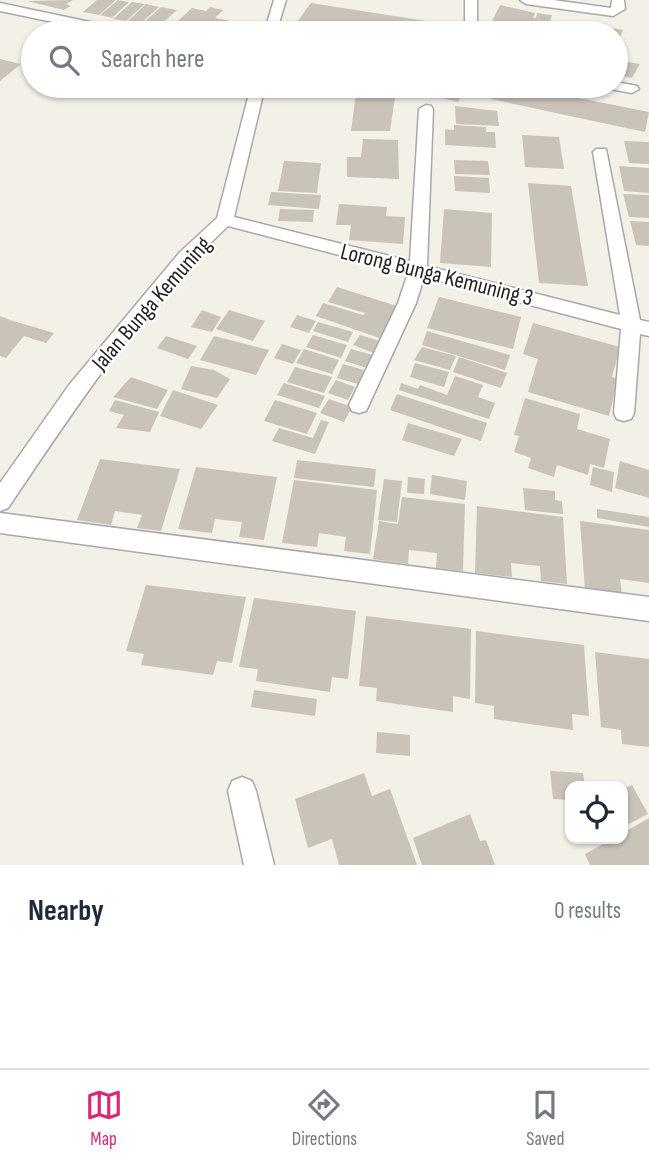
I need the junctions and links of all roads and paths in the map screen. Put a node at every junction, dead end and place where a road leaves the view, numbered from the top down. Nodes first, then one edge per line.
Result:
1 (280, 0) edge
2 (471, 0) edge
3 (526, 0) edge
4 (618, 0) edge
5 (0, 7) edge
6 (66, 21) edge
7 (273, 21) edge
8 (471, 21) edge
9 (628, 88) edge
10 (632, 89) dead end
11 (255, 98) edge
12 (426, 109) dead end
13 (601, 152) dead end
14 (225, 219) junction
15 (418, 270) junction
16 (640, 327) edge
17 (359, 405) dead end
18 (624, 413) dead end
19 (0, 501) edge
20 (0, 523) edge
21 (649, 609) edge
22 (242, 791) dead end
23 (260, 865) edge

1 - 7 street
2 - 8 street
3 - 4 street
5 - 6 street
9 - 10 street
11 - 14 street, Jalan Bunga Kemuning
12 - 15 street
13 - 16 street
14 - 15 street, Lorong Bunga Kemuning 3
14 - 19 street, Jalan Bunga Kemuning
15 - 16 street, Lorong Bunga Kemuning 3
15 - 17 street
16 - 18 street
20 - 21 street
22 - 23 street

